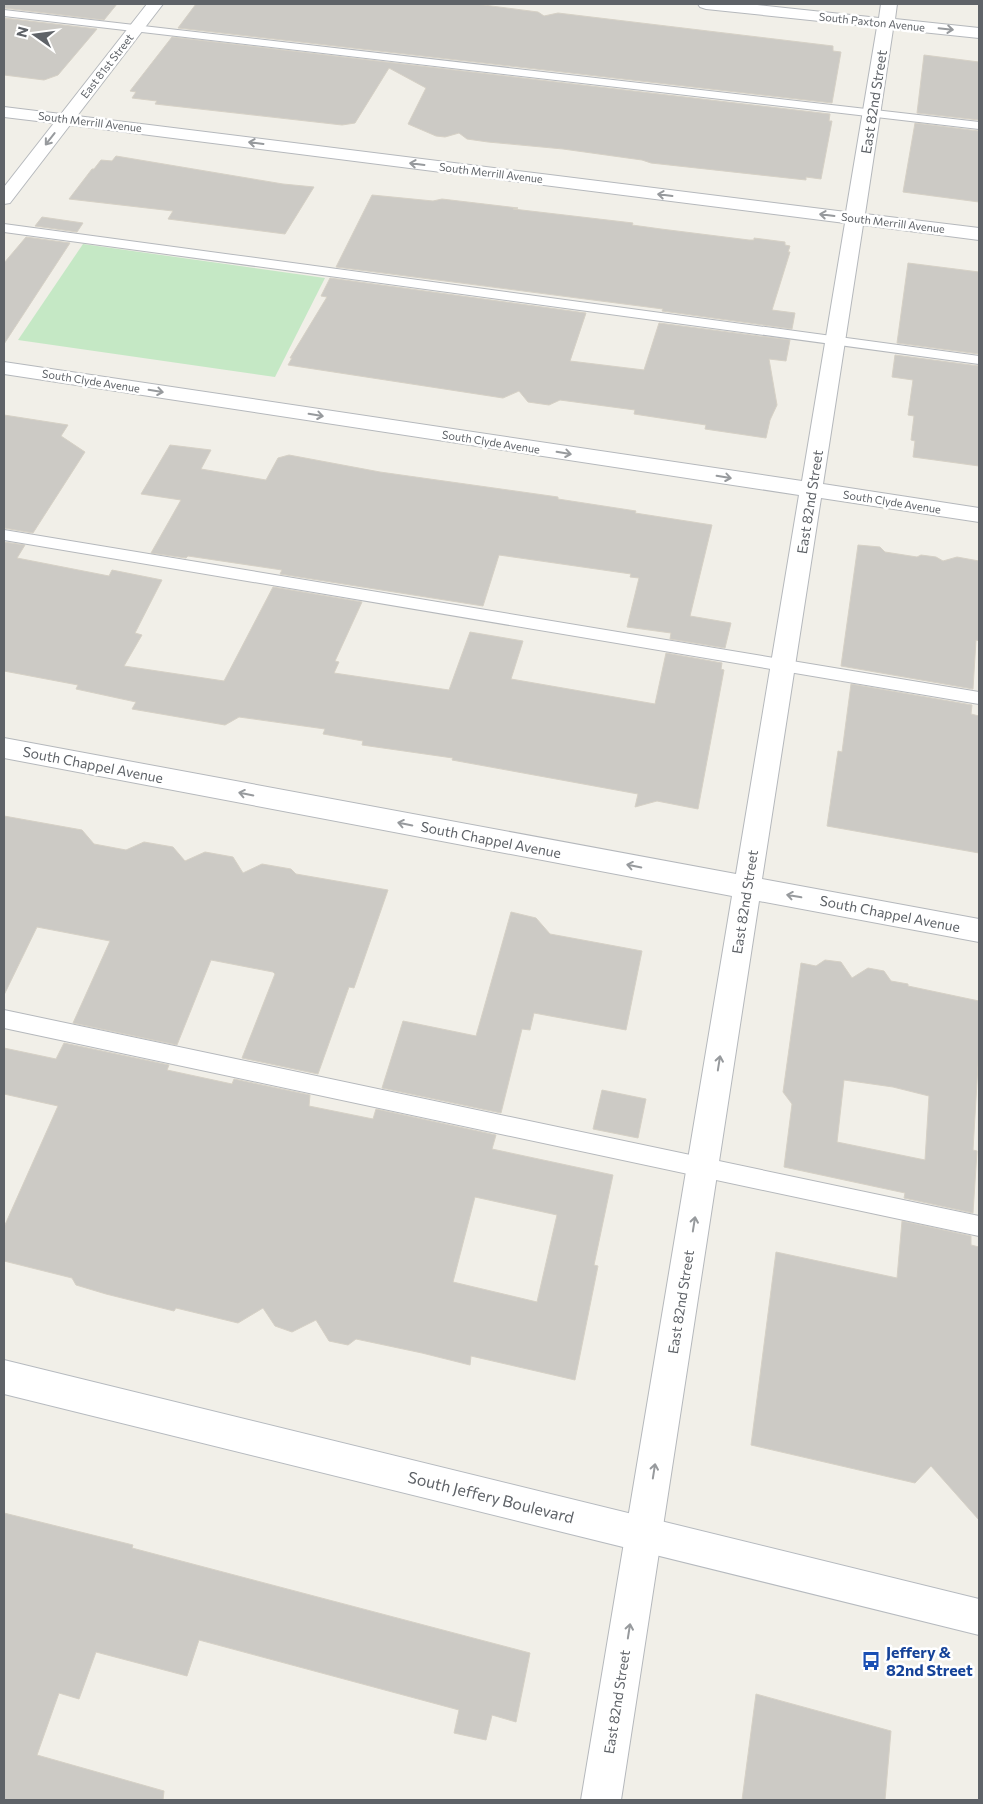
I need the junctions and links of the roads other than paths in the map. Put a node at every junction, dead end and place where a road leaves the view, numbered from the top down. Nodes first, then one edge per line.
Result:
1 (155, 4) edge
2 (706, 4) edge
3 (4, 13) edge
4 (888, 13) edge
5 (136, 28) junction
6 (979, 33) edge
7 (4, 112) edge
8 (872, 113) junction
9 (65, 119) junction
10 (979, 126) edge
11 (4, 199) edge
12 (855, 218) junction
13 (4, 228) edge
14 (979, 234) edge
15 (835, 341) junction
16 (979, 360) edge
17 (4, 368) edge
18 (811, 490) junction
19 (979, 515) edge
20 (4, 535) edge
21 (783, 665) junction
22 (979, 698) edge
23 (4, 748) edge
24 (748, 888) junction
25 (979, 931) edge
26 (4, 1019) edge
27 (702, 1168) junction
28 (979, 1226) edge
29 (4, 1377) edge
30 (644, 1534) junction
31 (979, 1617) edge
32 (602, 1800) edge

1 - 5 street, East 81st Street
2 - 4 street, South Paxton Avenue
3 - 5 lane
4 -> 6 street, South Paxton Avenue
4 - 8 street, East 82nd Street
5 - 8 lane
5 - 9 street, East 81st Street
7 - 9 street, South Merrill Avenue
8 - 10 lane
8 - 12 street, East 82nd Street
9 -> 11 street, East 81st Street
12 -> 9 street, South Merrill Avenue
12 - 14 street, South Merrill Avenue
12 - 15 street, East 82nd Street
13 - 15 lane
15 - 16 lane
15 - 18 street, East 82nd Street
17 -> 18 street, South Clyde Avenue
18 - 19 street, South Clyde Avenue
18 - 21 street, East 82nd Street
20 - 21 lane
21 - 22 lane
21 - 24 street, East 82nd Street
24 -> 23 street, South Chappel Avenue
25 -> 24 street, South Chappel Avenue
27 -> 24 street, East 82nd Street
26 - 27 lane
27 - 28 lane
30 -> 27 street, East 82nd Street
29 - 30 street, South Jeffery Boulevard
30 - 31 street, South Jeffery Boulevard
32 -> 30 street, East 82nd Street

